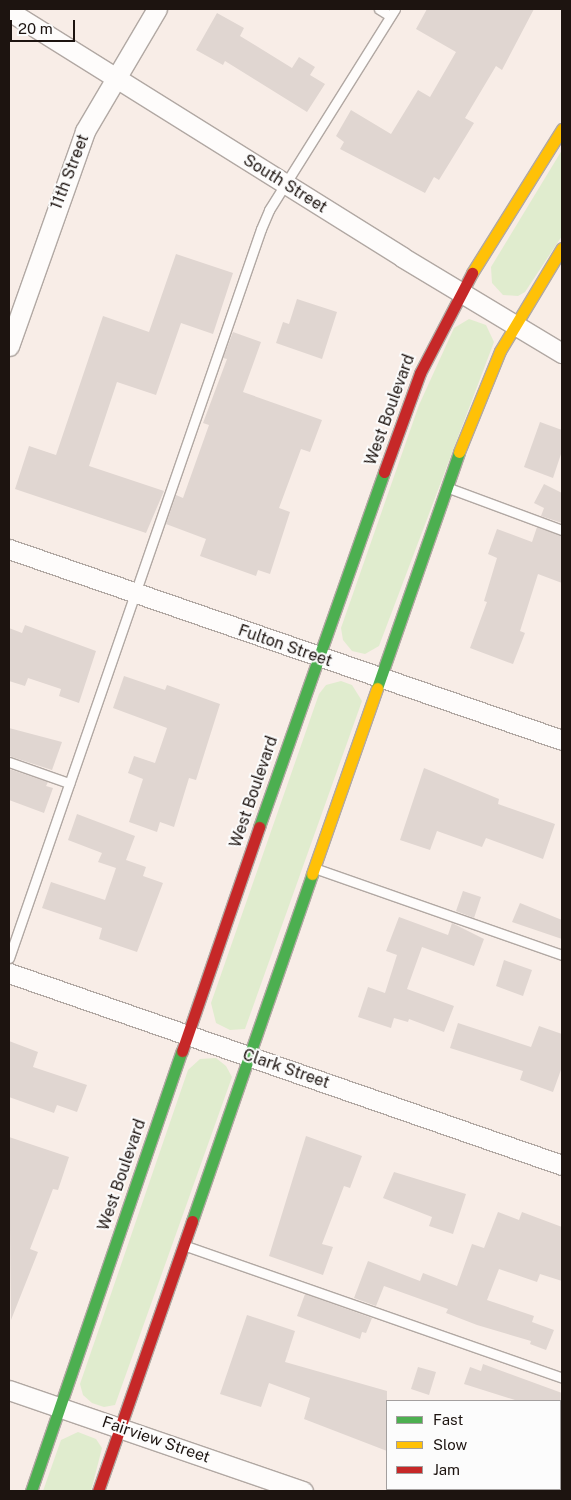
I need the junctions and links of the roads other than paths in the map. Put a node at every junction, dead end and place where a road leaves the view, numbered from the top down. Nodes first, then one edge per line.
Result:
1 (157, 9) edge
2 (379, 9) edge
3 (9, 11) edge
4 (393, 12) edge
5 (115, 76) junction
6 (562, 129) edge
7 (285, 184) junction
8 (562, 248) edge
9 (460, 292) junction
10 (515, 324) junction
11 (9, 346) edge
12 (562, 353) edge
13 (446, 487) junction
14 (562, 530) edge
15 (9, 549) edge
16 (134, 593) junction
17 (317, 657) junction
18 (380, 678) junction
19 (562, 740) edge
20 (9, 762) edge
21 (69, 783) junction
22 (314, 868) junction
23 (562, 955) edge
24 (9, 958) edge
25 (9, 973) edge
26 (188, 1036) junction
27 (249, 1057) junction
28 (562, 1165) edge
29 (183, 1246) junction
30 (562, 1378) edge
31 (9, 1390) edge
32 (59, 1407) junction
33 (120, 1427) junction
34 (31, 1491) edge
35 (98, 1491) edge
36 (303, 1491) edge

1 - 5 street, 11th Street
2 - 4 lane
3 - 5 street, South Street
4 - 7 lane
5 - 7 street, South Street
5 - 11 street, 11th Street
6 - 9 street, West Boulevard
7 - 9 street, South Street
7 - 16 lane
8 - 10 street
9 - 10 street, South Street
9 - 17 street, West Boulevard
10 - 12 street, South Street
10 - 13 street
13 - 14 lane
13 - 18 street
15 - 16 street, Fulton Street
16 - 17 street, Fulton Street
16 - 21 lane
17 - 18 street, Fulton Street
17 - 26 street, West Boulevard
18 - 19 street, Fulton Street
18 - 22 street
20 - 21 lane
21 - 24 lane
22 - 23 lane
22 - 27 street
25 - 26 street, Clark Street
26 - 27 street, Clark Street
26 - 32 street, West Boulevard
27 - 28 street, Clark Street
27 - 29 street
29 - 30 lane
29 - 33 street
31 - 32 street, Fairview Street
32 - 33 street, Fairview Street
32 - 34 street, West Boulevard
33 - 35 street
33 - 36 street, Fairview Street

